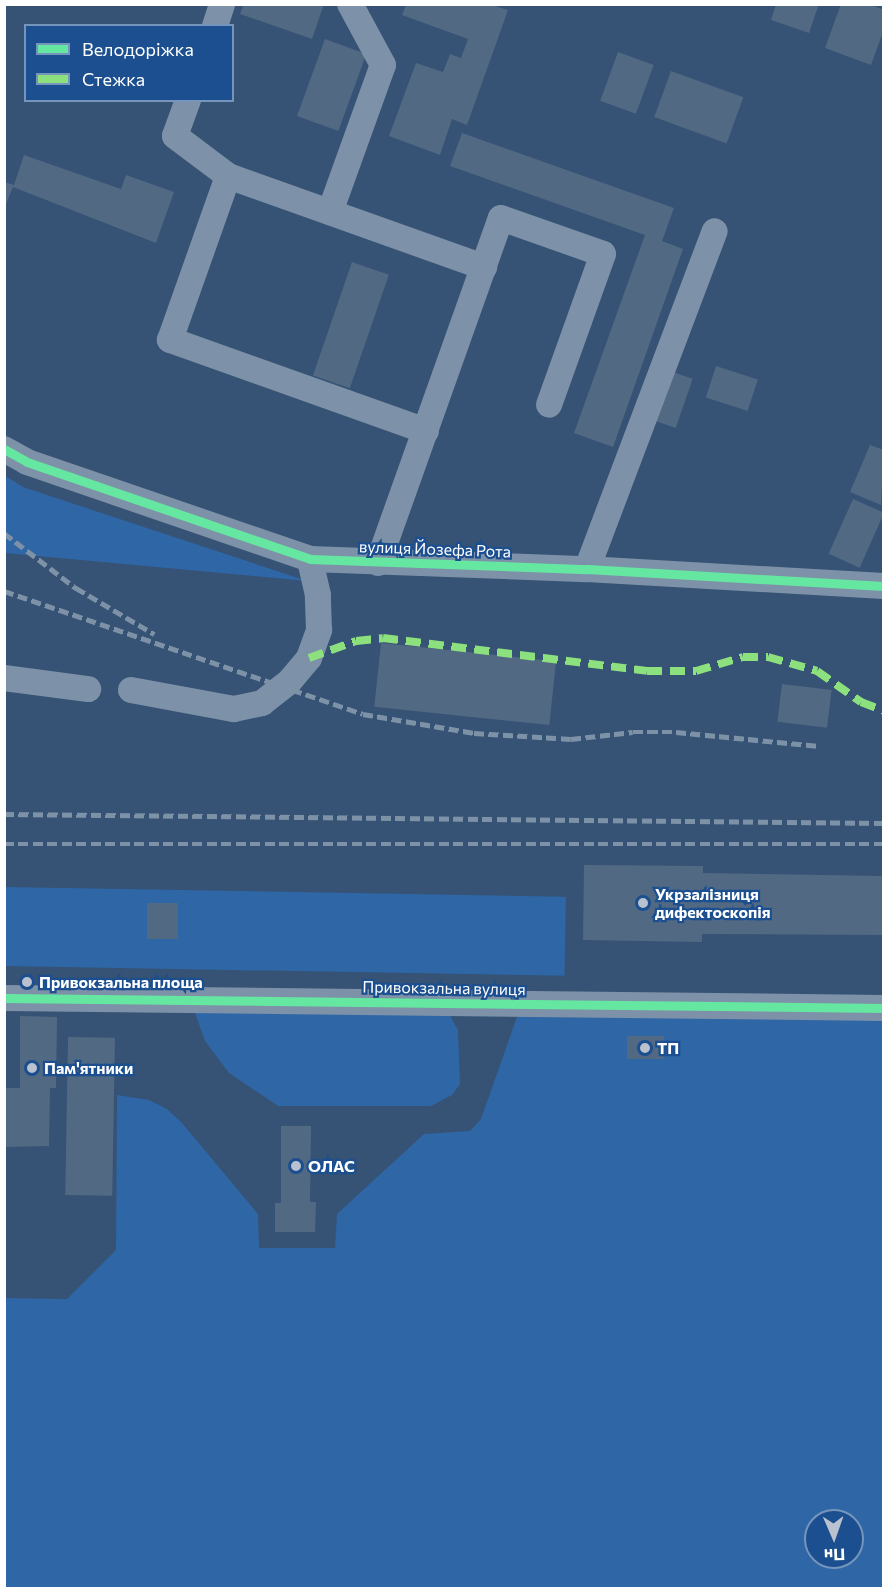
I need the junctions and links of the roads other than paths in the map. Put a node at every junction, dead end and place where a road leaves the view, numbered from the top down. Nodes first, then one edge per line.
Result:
1 (222, 4) edge
2 (350, 4) edge
3 (216, 24) edge
4 (187, 102) edge
5 (228, 176) junction
6 (330, 212) junction
7 (715, 231) dead end
8 (484, 267) junction
9 (549, 405) dead end
10 (426, 431) junction
11 (4, 449) edge
12 (310, 559) junction
13 (378, 563) junction
14 (587, 569) junction
15 (884, 586) edge
16 (4, 678) edge
17 (88, 689) dead end
18 (131, 690) dead end
19 (4, 998) edge
20 (884, 1008) edge

1 - 3 street
2 - 6 street
4 - 5 street
5 - 6 street
5 - 10 street
6 - 8 street
7 - 14 street
8 - 9 street
8 - 10 street
10 - 13 street
11 - 12 street, вулиця Йозефа Рота
12 - 13 street, вулиця Йозефа Рота
12 - 18 street
13 - 14 street, вулиця Йозефа Рота
14 - 15 street, вулиця Йозефа Рота
16 - 17 street
19 - 20 street, Привокзальна вулиця

